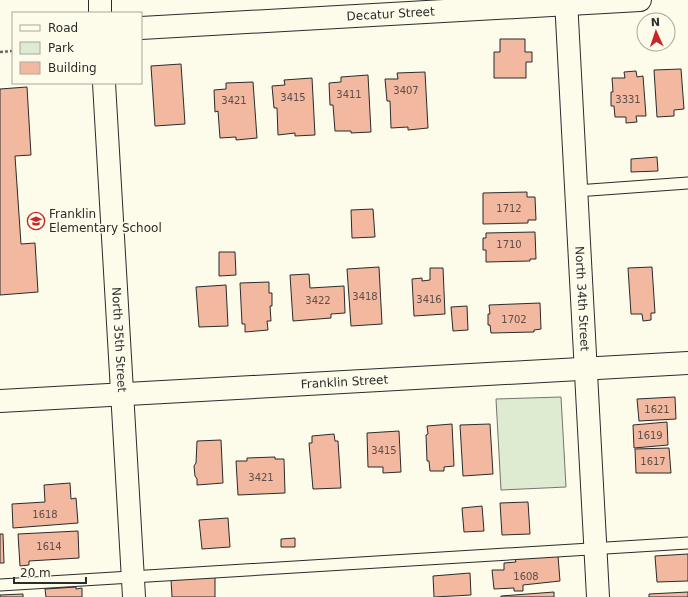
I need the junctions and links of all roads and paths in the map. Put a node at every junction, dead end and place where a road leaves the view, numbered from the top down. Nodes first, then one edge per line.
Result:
1 (100, 0) edge
2 (640, 0) edge
3 (566, 2) edge
4 (100, 12) edge
5 (142, 28) edge
6 (12, 51) edge
7 (0, 52) edge
8 (104, 84) edge
9 (688, 183) edge
10 (576, 191) junction
11 (688, 363) edge
12 (586, 369) junction
13 (122, 394) junction
14 (0, 401) edge
15 (688, 543) edge
16 (596, 549) junction
17 (0, 585) edge
18 (133, 587) edge
19 (598, 597) edge

1 - 4 street
2 - 3 street, Decatur Street
3 - 5 street, Decatur Street
3 - 10 street, North 34th Street
6 - 7 path
8 - 13 street, North 35th Street
9 - 10 lane
10 - 12 street, North 34th Street
11 - 12 street, Franklin Street
12 - 13 street, Franklin Street
12 - 16 street, North 34th Street
13 - 14 street, Franklin Street
13 - 18 street, North 35th Street
15 - 16 lane
16 - 18 lane
16 - 19 street, North 34th Street
17 - 18 lane

